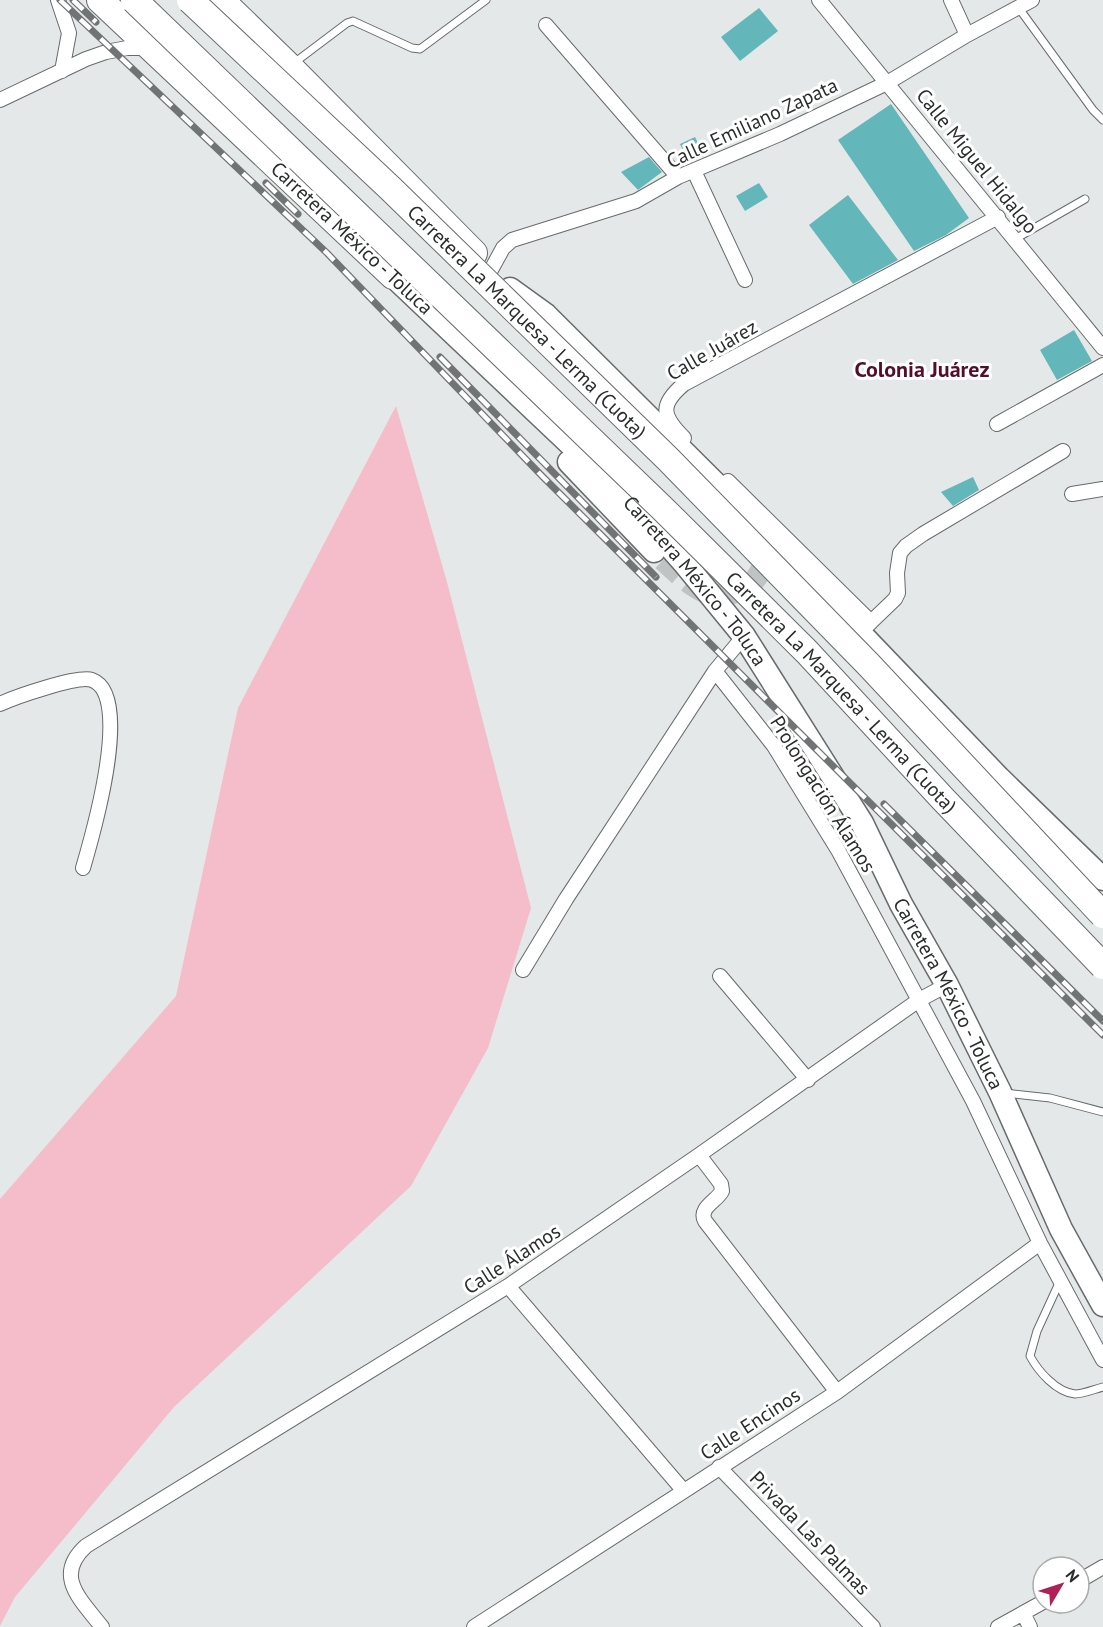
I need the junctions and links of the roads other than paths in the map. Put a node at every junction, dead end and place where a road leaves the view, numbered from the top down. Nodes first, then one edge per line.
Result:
1 (58, 0) edge
2 (100, 0) edge
3 (134, 0) edge
4 (190, 0) edge
5 (221, 0) edge
6 (486, 0) edge
7 (819, 0) edge
8 (951, 0) edge
9 (1032, 0) edge
10 (1018, 8) junction
11 (546, 25) dead end
12 (967, 35) junction
13 (152, 48) junction
14 (290, 66) junction
15 (62, 71) junction
16 (887, 82) junction
17 (0, 100) edge
18 (1103, 120) edge
19 (694, 171) junction
20 (678, 177) junction
21 (1085, 199) dead end
22 (998, 218) junction
23 (1016, 239) junction
24 (491, 270) junction
25 (393, 276) junction
26 (745, 280) dead end
27 (510, 289) junction
28 (1103, 348) edge
29 (1103, 365) edge
30 (997, 424) dead end
31 (1063, 451) dead end
32 (1103, 489) edge
33 (1072, 494) dead end
34 (732, 500) dead end
35 (663, 560) tunnel mouth
36 (865, 627) junction
37 (744, 636) junction
38 (715, 671) junction
39 (0, 704) edge
40 (83, 868) dead end
41 (1103, 879) edge
42 (1103, 915) edge
43 (1103, 966) edge
44 (523, 970) dead end
45 (720, 976) dead end
46 (947, 985) junction
47 (920, 1000) junction
48 (808, 1080) junction
49 (1000, 1092) junction
50 (1103, 1112) edge
51 (699, 1155) junction
52 (1040, 1243) junction
53 (1060, 1281) junction
54 (508, 1287) junction
55 (1103, 1305) edge
56 (1103, 1360) edge
57 (1103, 1386) edge
58 (837, 1392) junction
59 (719, 1467) junction
60 (683, 1490) junction
61 (1031, 1609) edge
62 (1023, 1613) junction
63 (102, 1627) edge
64 (474, 1627) edge
65 (873, 1627) edge
66 (998, 1627) edge
67 (1030, 1627) edge

1 - 15 street
2 - 13 highway, Carretera México - Toluca
3 - 43 highway, Carretera La Marquesa - Lerma (Cuota), bridge
4 - 42 highway, Carretera La Marquesa - Lerma (Cuota), bridge
5 - 14 highway
6 - 14 lane
7 - 16 street, Calle Miguel Hidalgo
8 - 12 street
9 - 10 street, Calle Emiliano Zapata
10 - 12 street, Calle Emiliano Zapata
10 - 18 lane
11 - 20 street
12 - 16 street, Calle Emiliano Zapata
13 - 15 street
13 - 25 highway, Carretera México - Toluca
14 - 24 highway
15 - 17 street
16 - 19 street, Calle Emiliano Zapata
16 - 22 street, Calle Miguel Hidalgo
19 - 20 street, Calle Emiliano Zapata
19 - 26 street
20 - 24 street, Calle Emiliano Zapata
21 - 23 lane
22 - 23 street, Calle Miguel Hidalgo
22 - 36 street, Calle Juárez
23 - 28 street, Calle Miguel Hidalgo
24 - 27 highway
25 - 35 main road
25 - 37 main road, Carretera México - Toluca
27 - 34 main road
27 - 36 main road
29 - 30 street
31 - 36 street
32 - 33 street
36 - 41 main road
37 - 38 street
37 - 46 main road, Carretera México - Toluca
38 - 44 street
38 - 47 street, Prolongación Álamos
39 - 40 street
45 - 48 street
46 - 47 street, Calle Álamos
46 - 49 main road, Carretera México - Toluca
47 - 48 street, Calle Álamos
47 - 52 street, Prolongación Álamos
48 - 51 street, Calle Álamos
49 - 50 lane
49 - 55 main road, Carretera México - Toluca
51 - 54 street, Calle Álamos
51 - 58 street
52 - 53 street, Prolongación Álamos
52 - 58 street, Calle Encinos
53 - 56 street, Prolongación Álamos
53 - 57 lane
54 - 60 street
54 - 63 street, Calle Álamos
58 - 59 street, Calle Encinos
59 - 60 street, Calle Encinos
59 - 65 street, Privada Las Palmas
60 - 64 street, Calle Encinos
61 - 62 street
62 - 66 street
62 - 67 street

